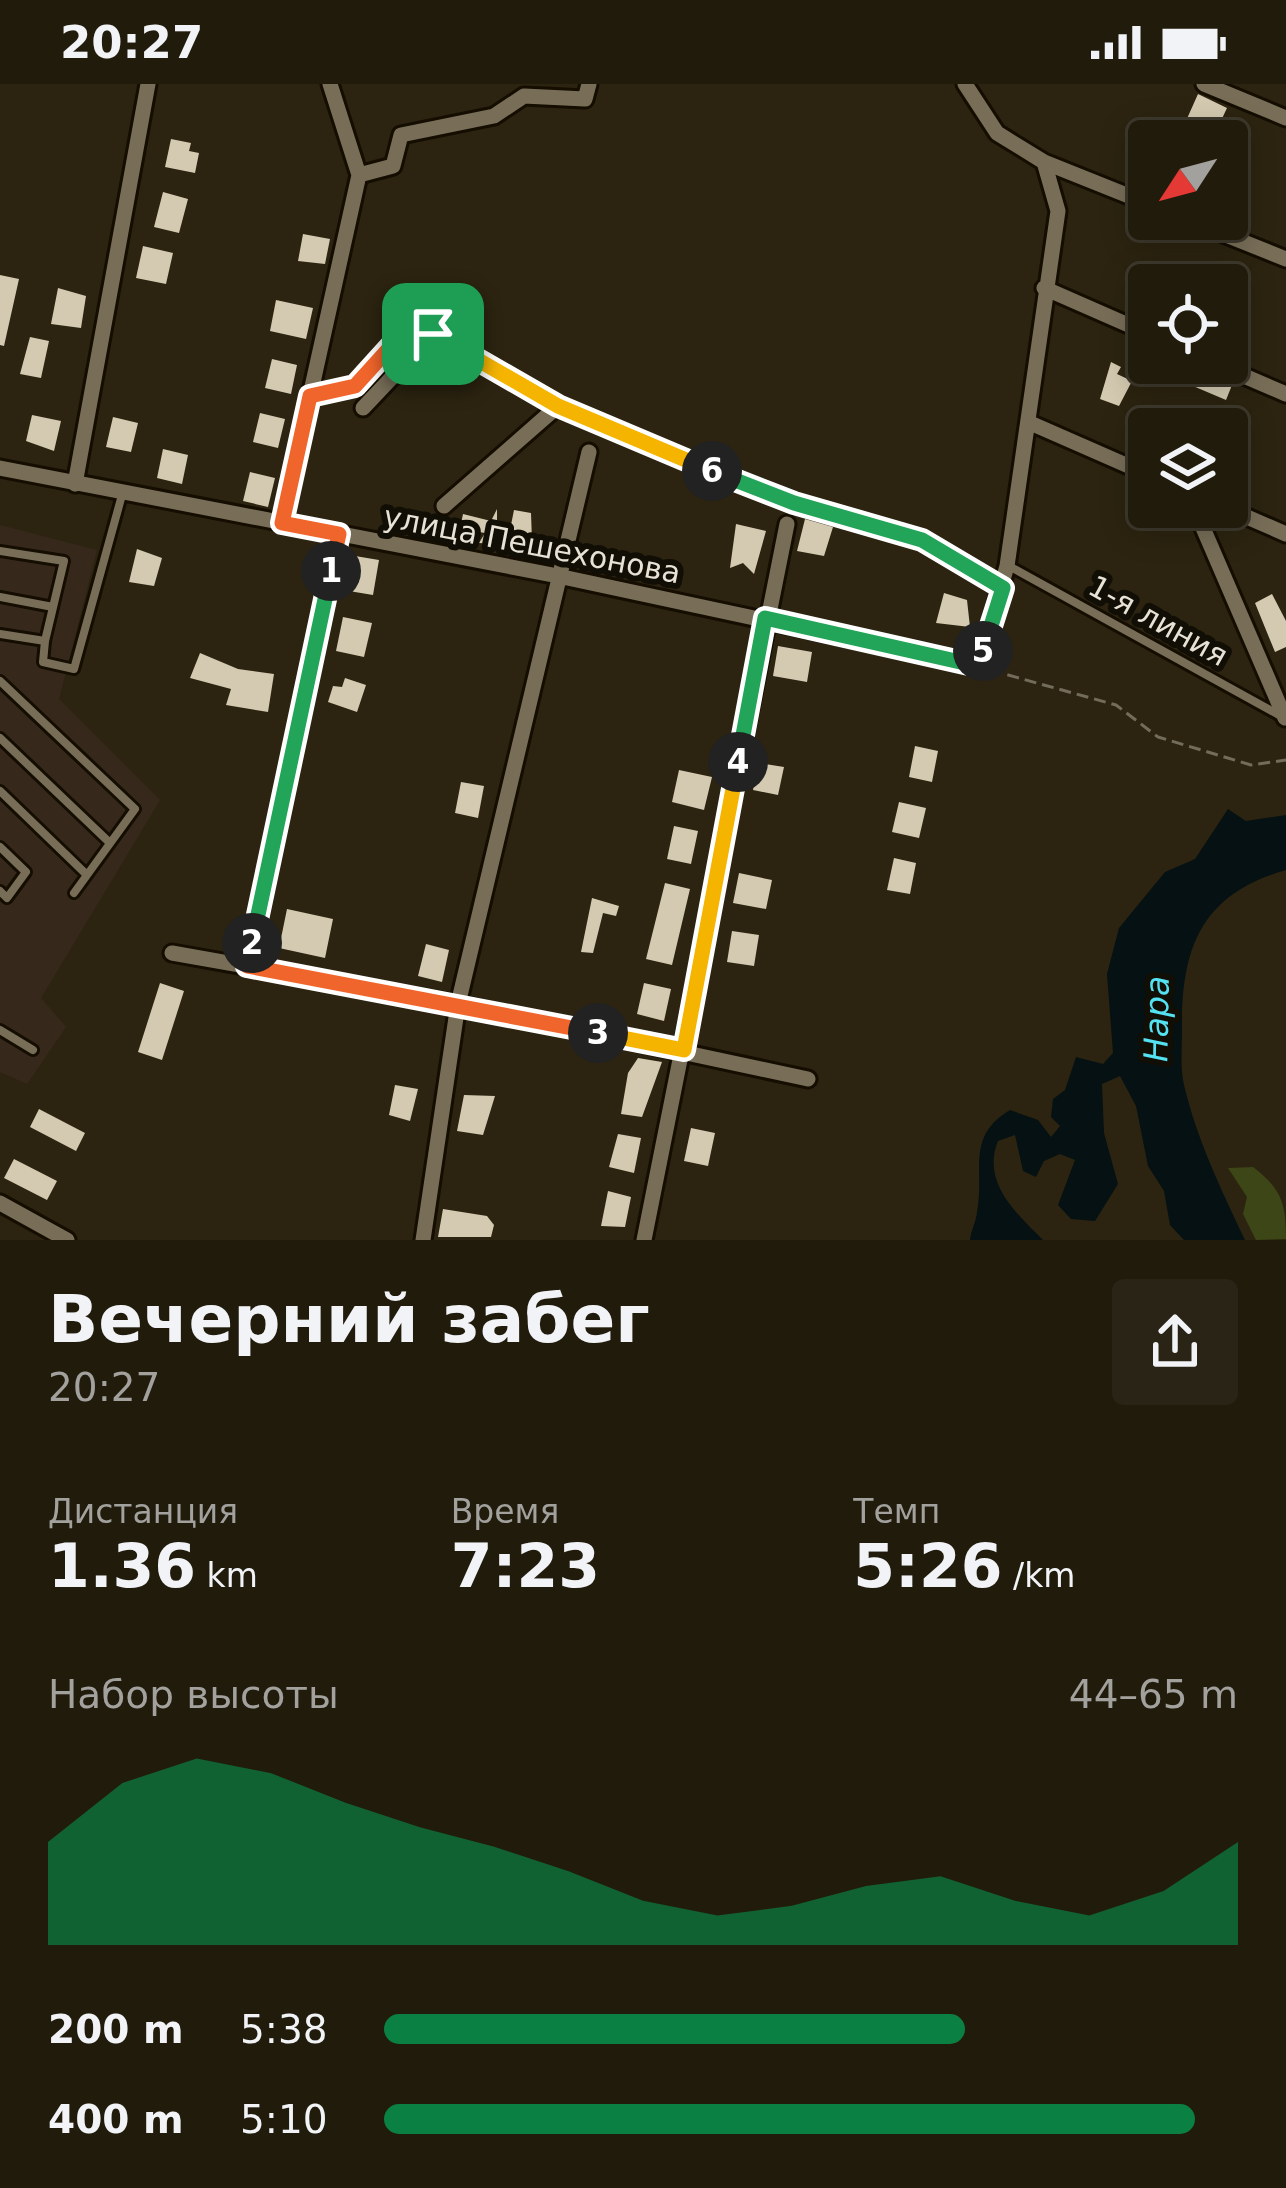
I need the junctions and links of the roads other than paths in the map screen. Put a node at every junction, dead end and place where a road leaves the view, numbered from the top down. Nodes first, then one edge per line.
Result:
1 (148, 84) edge
2 (330, 84) edge
3 (589, 84) edge
4 (965, 84) edge
5 (1204, 84) edge
6 (1286, 118) edge
7 (1044, 162) junction
8 (359, 176) junction
9 (1128, 196) edge
10 (1238, 240) edge
11 (1286, 259) edge
12 (1044, 288) junction
13 (1128, 325) edge
14 (433, 334) junction
15 (1248, 378) edge
16 (1286, 394) edge
17 (310, 396) junction
18 (558, 406) junction
19 (364, 408) dead end
20 (1028, 422) junction
21 (590, 452) dead end
22 (1128, 466) edge
23 (0, 468) edge
24 (75, 484) junction
25 (122, 495) junction
26 (444, 506) dead end
27 (1248, 517) edge
28 (282, 523) junction
29 (787, 524) dead end
30 (1203, 528) edge
31 (339, 534) junction
32 (1286, 534) edge
33 (0, 551) edge
34 (1007, 566) junction
35 (558, 576) junction
36 (1003, 588) junction
37 (0, 597) edge
38 (53, 607) junction
39 (765, 618) junction
40 (0, 634) edge
41 (45, 641) junction
42 (0, 681) edge
43 (1285, 718) edge
44 (0, 738) edge
45 (0, 791) edge
46 (110, 843) junction
47 (0, 847) edge
48 (87, 874) junction
49 (0, 891) edge
50 (74, 893) dead end
51 (172, 952) dead end
52 (247, 966) junction
53 (458, 1004) junction
54 (0, 1030) edge
55 (33, 1050) dead end
56 (684, 1050) junction
57 (808, 1079) dead end
58 (0, 1203) edge
59 (67, 1240) edge
60 (423, 1240) edge
61 (644, 1240) edge

1 - 24 street
2 - 8 street
3 - 8 street
4 - 7 street
5 - 6 street
7 - 9 street
7 - 12 street
8 - 17 street
10 - 11 street
12 - 13 street
12 - 20 street
14 - 17 street
14 - 18 street
14 - 19 street
15 - 16 street
17 - 28 street
18 - 26 street
18 - 36 street
20 - 22 street
20 - 34 street
21 - 35 street
23 - 24 street, улица Пешехонова
24 - 25 street, улица Пешехонова
25 - 28 street, улица Пешехонова
25 - 41 lane
27 - 32 street
28 - 31 street, улица Пешехонова
29 - 39 street
30 - 43 street
31 - 35 street, улица Пешехонова
31 - 52 street
33 - 38 lane
34 - 36 street
34 - 43 lane, 1-я линия
35 - 39 street, улица Пешехонова
35 - 53 street
36 - 39 street, улица Пешехонова
37 - 38 lane
38 - 41 lane
39 - 56 street
40 - 41 lane
42 - 46 lane
44 - 46 lane
45 - 48 lane
46 - 48 lane
47 - 49 lane
48 - 50 lane
51 - 52 street
52 - 53 street
53 - 56 street
53 - 60 street
54 - 55 lane
56 - 57 street
56 - 61 street
58 - 59 street

